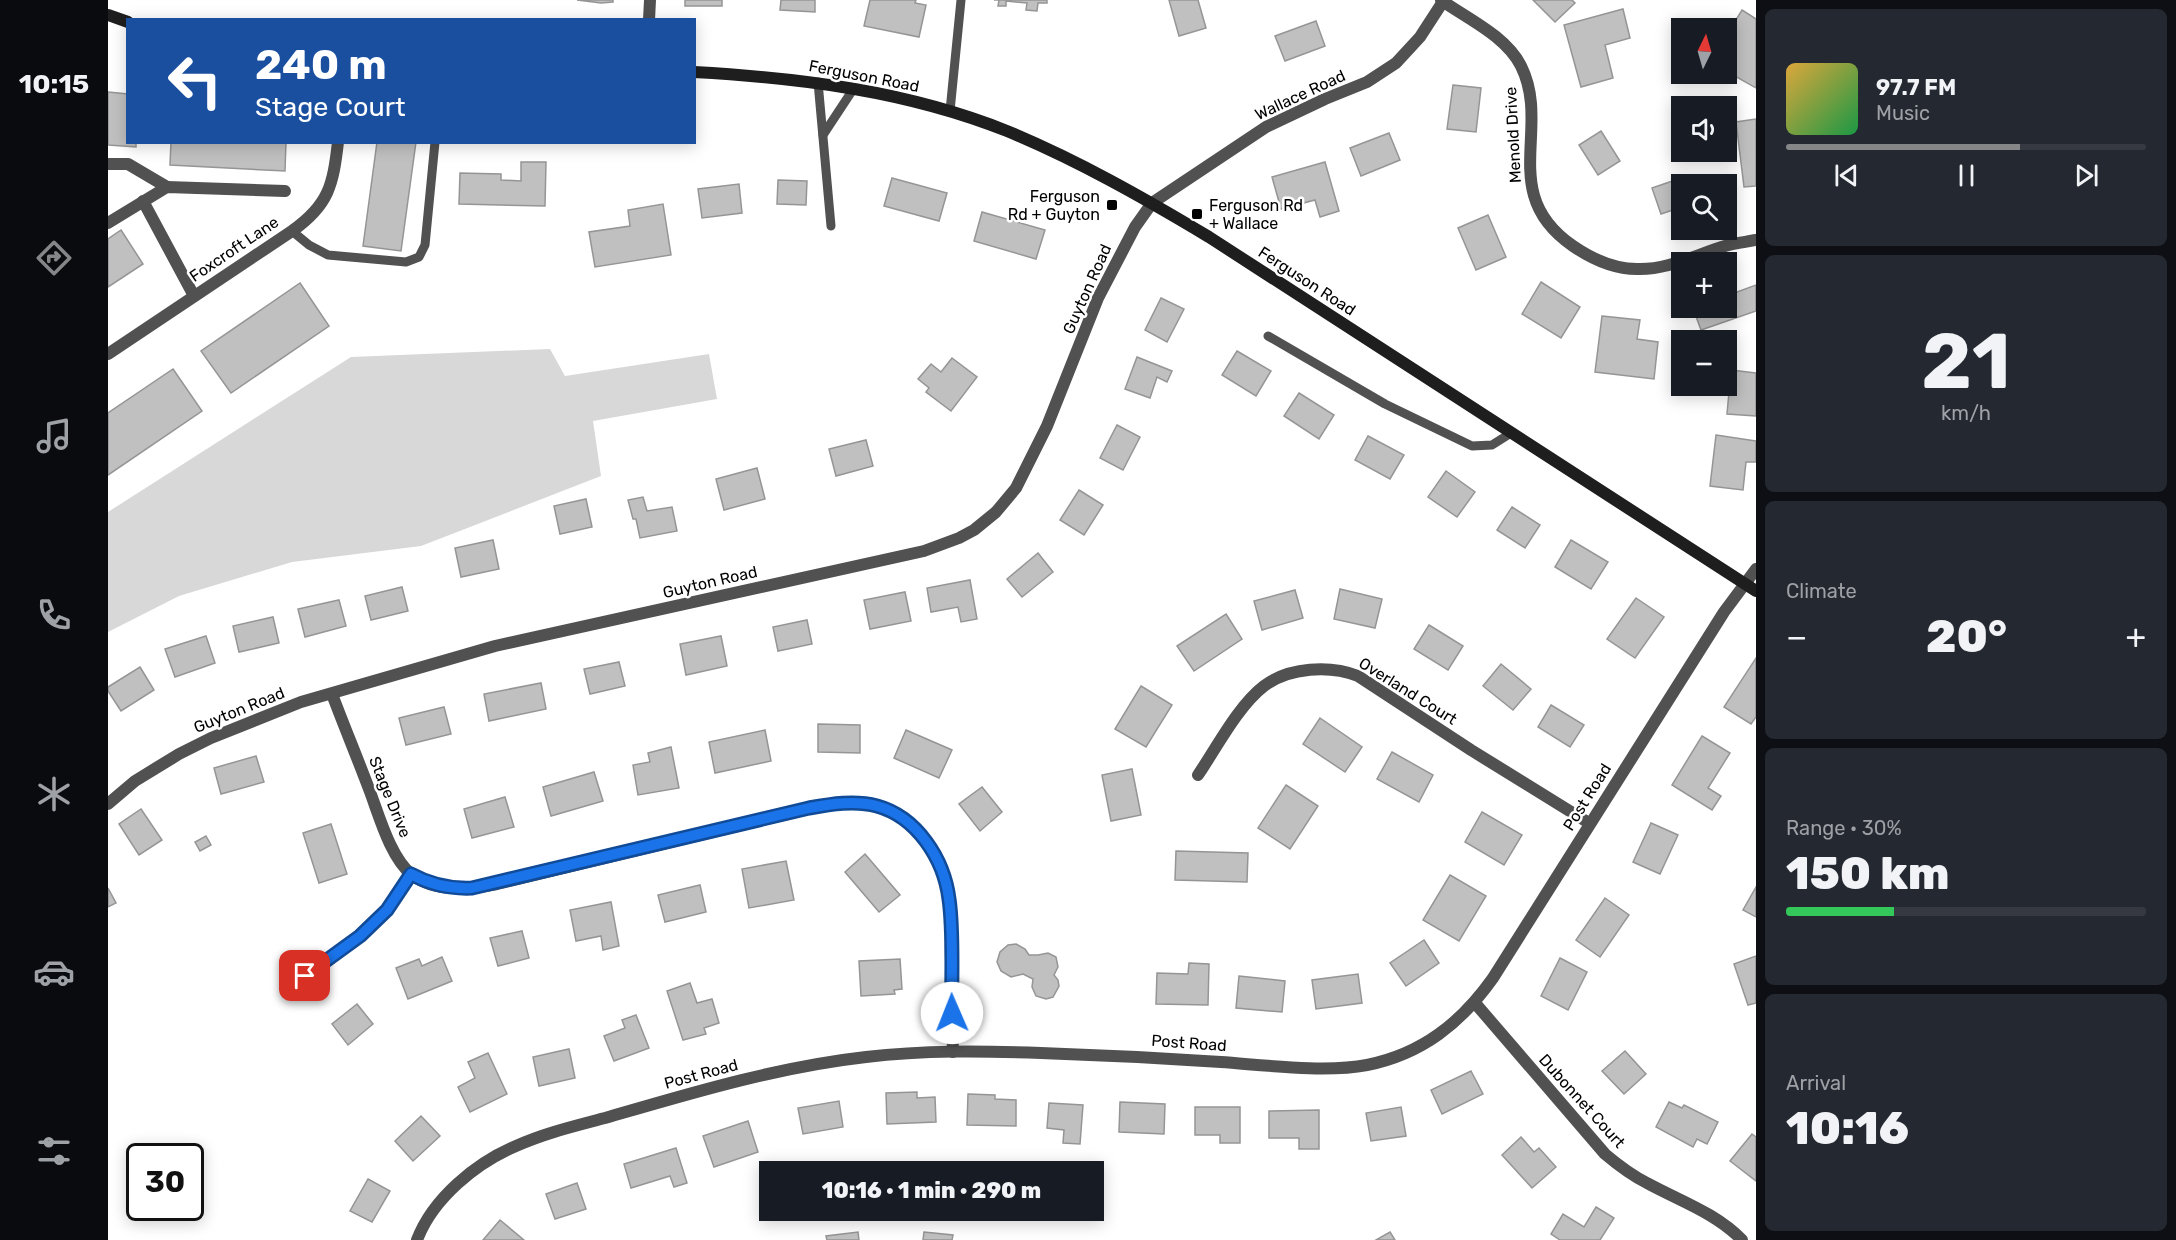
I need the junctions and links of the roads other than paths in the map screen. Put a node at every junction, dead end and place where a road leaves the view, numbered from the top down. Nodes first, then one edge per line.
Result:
1 (650, 0) edge
2 (961, 0) edge
3 (1443, 0) edge
4 (108, 15) edge
5 (649, 18) edge
6 (126, 21) edge
7 (696, 72) edge
8 (818, 82) junction
9 (854, 88) junction
10 (950, 111) junction
11 (823, 135) junction
12 (338, 144) edge
13 (435, 144) edge
14 (108, 164) edge
15 (167, 186) junction
16 (285, 191) dead end
17 (143, 201) junction
18 (1152, 203) junction
19 (108, 223) edge
20 (831, 226) dead end
21 (292, 231) junction
22 (1756, 240) edge
23 (195, 296) junction
24 (1268, 336) dead end
25 (108, 354) edge
26 (1511, 433) junction
27 (1756, 569) edge
28 (1745, 584) junction
29 (1756, 591) edge
30 (332, 694) junction
31 (1198, 775) dead end
32 (108, 804) edge
33 (1589, 823) junction
34 (411, 874) junction
35 (287, 990) dead end
36 (1475, 1003) junction
37 (952, 1052) junction
38 (417, 1240) edge
39 (1742, 1240) edge

1 - 5 street
2 - 10 lane
3 - 18 street, Wallace Road
3 - 22 street, Menold Drive
4 - 6 street
7 - 8 street, Ferguson Road
8 - 9 street, Ferguson Road
8 - 11 lane
9 - 10 street, Ferguson Road
9 - 11 lane
10 - 18 street, Ferguson Road
11 - 20 lane
12 - 21 street, Foxcroft Lane
13 - 21 lane
14 - 15 street
15 - 16 street
15 - 17 street
17 - 19 street
17 - 23 street
18 - 26 street, Ferguson Road
18 - 30 street, Guyton Road
21 - 23 street, Foxcroft Lane
23 - 25 street, Foxcroft Lane
24 - 26 lane
26 - 28 street, Ferguson Road
27 - 28 street, Post Road
28 - 29 street, Ferguson Road
28 - 33 street, Post Road
30 - 32 street, Guyton Road
30 - 34 street, Stage Drive
31 - 33 street, Overland Court
33 - 36 street, Post Road
34 - 35 street
34 - 37 street
36 - 37 street, Post Road
36 - 39 street, Dubonnet Court
37 - 38 street, Post Road

